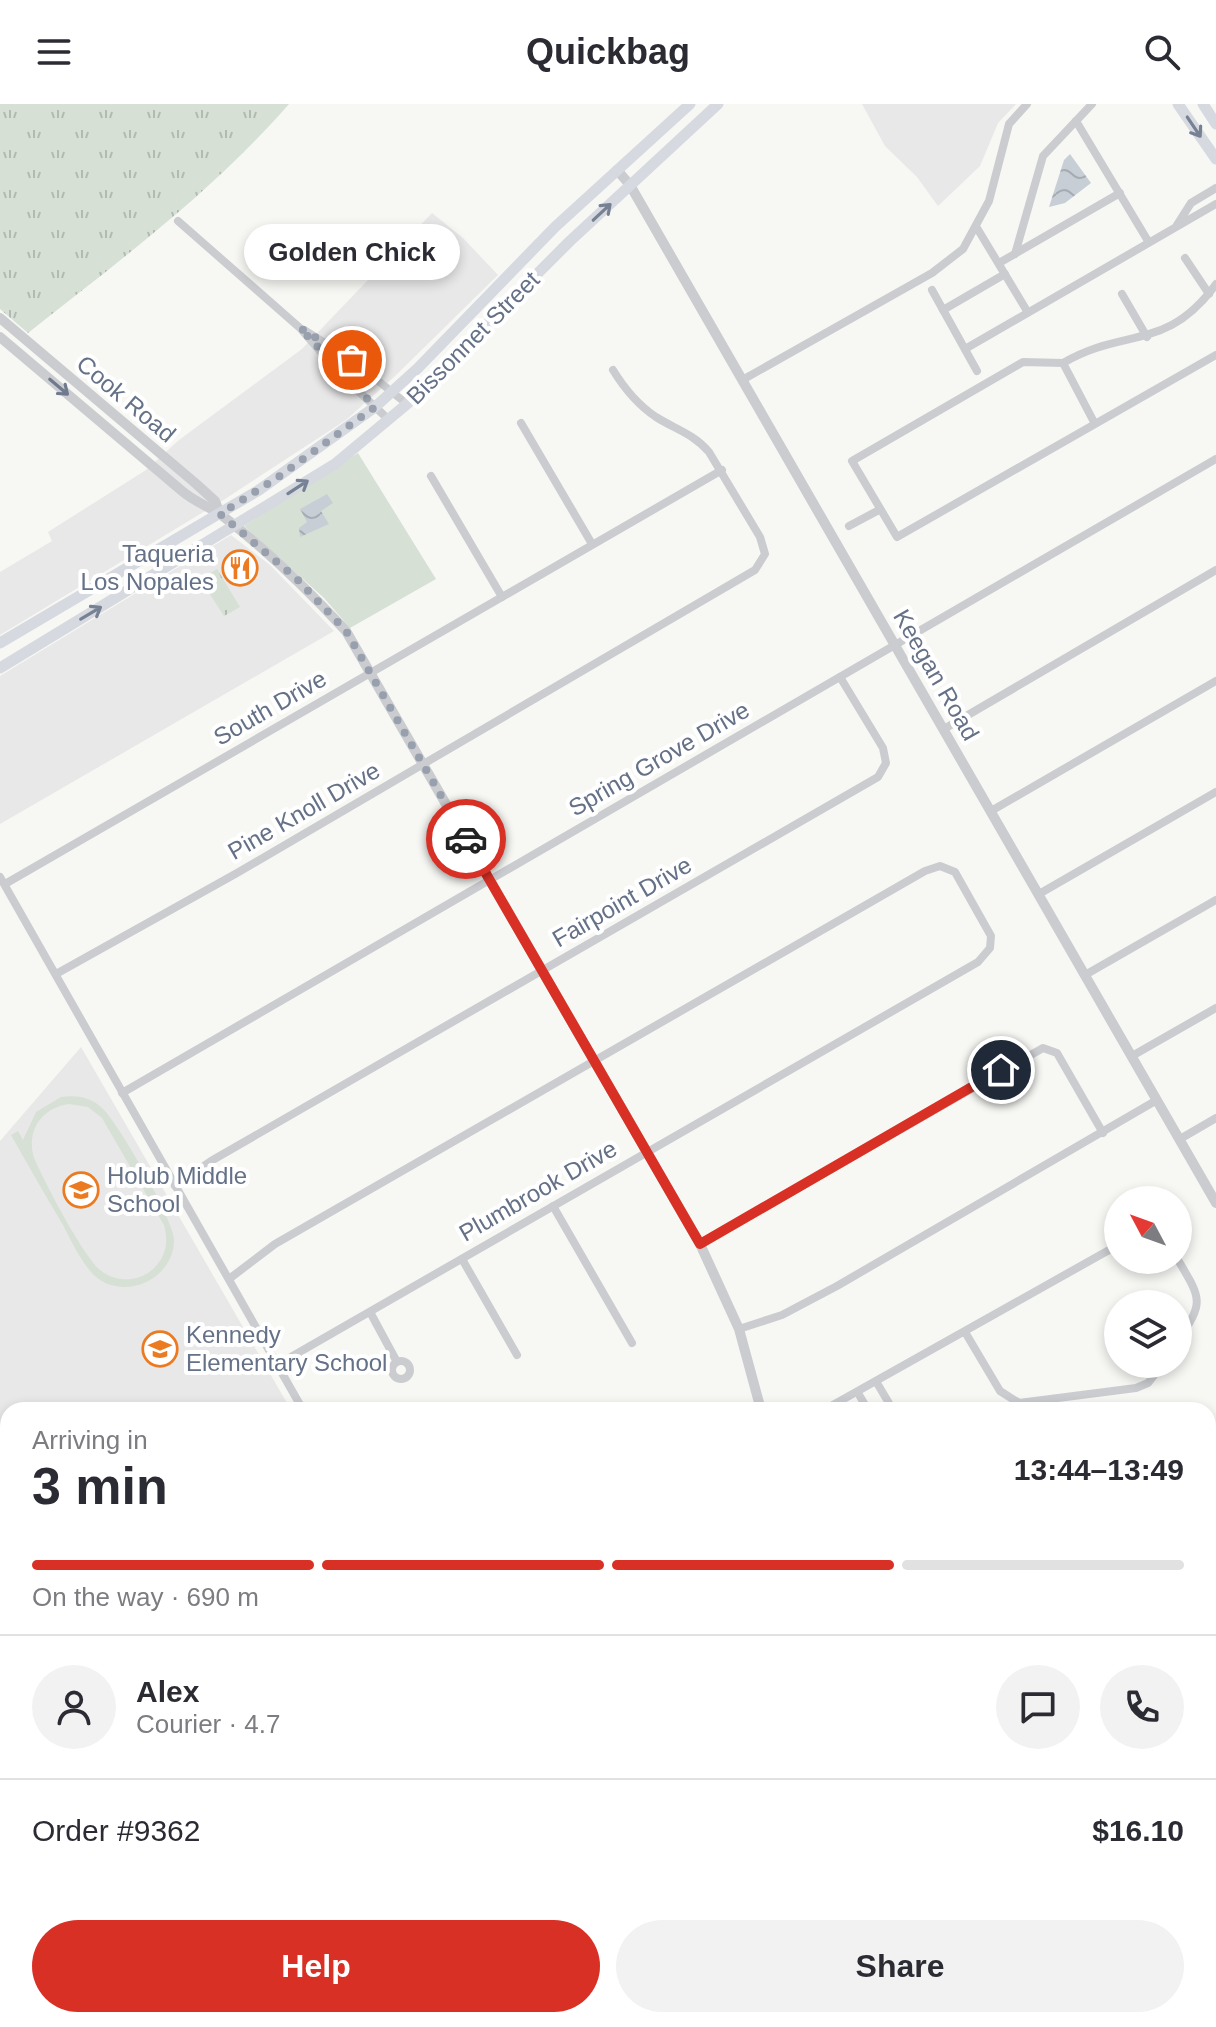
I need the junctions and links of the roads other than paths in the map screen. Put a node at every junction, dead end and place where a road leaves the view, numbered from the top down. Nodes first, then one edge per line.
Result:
1 (690, 104) edge
2 (718, 104) edge
3 (1027, 104) edge
4 (1092, 104) edge
5 (1178, 104) edge
6 (1203, 104) edge
7 (1076, 121) junction
8 (1216, 124) edge
9 (1216, 159) edge
10 (617, 170) junction
11 (630, 185) junction
12 (1216, 188) edge
13 (1120, 193) junction
14 (1216, 204) edge
15 (178, 221) dead end
16 (1176, 226) junction
17 (555, 227) junction
18 (977, 228) junction
19 (570, 241) junction
20 (1148, 241) junction
21 (1015, 254) junction
22 (1185, 258) dead end
23 (999, 263) junction
24 (1005, 274) junction
25 (1216, 284) edge
26 (932, 290) dead end
27 (1122, 294) dead end
28 (1209, 294) junction
29 (486, 297) junction
30 (943, 310) junction
31 (500, 311) junction
32 (1027, 311) junction
33 (0, 318) edge
34 (300, 328) junction
35 (0, 337) edge
36 (1147, 337) junction
37 (965, 349) junction
38 (1216, 355) edge
39 (1063, 363) junction
40 (613, 370) dead end
41 (977, 371) dead end
42 (744, 379) junction
43 (392, 393) junction
44 (407, 404) junction
45 (375, 407) junction
46 (389, 420) junction
47 (521, 423) dead end
48 (1095, 424) junction
49 (1216, 459) edge
50 (722, 470) junction
51 (431, 476) dead end
52 (879, 510) junction
53 (220, 514) junction
54 (235, 526) junction
55 (849, 526) dead end
56 (592, 544) junction
57 (123, 569) junction
58 (1216, 570) edge
59 (133, 587) junction
60 (502, 597) junction
61 (54, 611) junction
62 (65, 629) junction
63 (0, 643) edge
64 (896, 645) junction
65 (0, 668) edge
66 (371, 673) junction
67 (840, 677) junction
68 (1216, 681) edge
69 (944, 729) junction
70 (425, 764) junction
71 (1216, 792) edge
72 (991, 811) junction
73 (2, 881) edge
74 (489, 881) junction
75 (1039, 894) junction
76 (1216, 900) edge
77 (542, 970) junction
78 (56, 974) junction
79 (1085, 975) junction
80 (1216, 1008) edge
81 (1132, 1056) junction
82 (593, 1062) junction
83 (122, 1093) junction
84 (1157, 1100) junction
85 (1216, 1118) edge
86 (1103, 1133) junction
87 (1180, 1139) junction
88 (646, 1152) junction
89 (175, 1186) junction
90 (1216, 1203) edge
91 (553, 1206) junction
92 (700, 1244) junction
93 (1104, 1253) edge
94 (462, 1259) junction
95 (1185, 1274) edge
96 (229, 1279) junction
97 (370, 1312) junction
98 (1192, 1319) edge
99 (739, 1329) junction
100 (965, 1332) junction
101 (632, 1343) dead end
102 (517, 1355) dead end
103 (397, 1362) dead end
104 (277, 1365) junction
105 (1152, 1378) edge
106 (877, 1383) junction
107 (858, 1393) junction
108 (298, 1402) edge
109 (759, 1402) edge
110 (840, 1402) edge
111 (863, 1402) edge
112 (888, 1402) edge
113 (1017, 1402) edge
114 (1027, 1402) edge

1 - 10 main road, Bissonnet Street
2 - 11 main road, Bissonnet Street
3 - 18 street
4 - 7 street
5 -> 9 main road
6 - 8 main road
7 - 13 street
7 - 21 street
10 - 11 street, Keegan Road
10 - 17 main road, Bissonnet Street
19 -> 11 main road, Bissonnet Street
11 - 42 street, Keegan Road
12 - 16 street
13 - 20 street
13 - 21 street
14 - 16 street
15 - 34 street
16 - 20 street
17 - 19 main road
17 - 29 main road, Bissonnet Street
18 - 23 street
18 - 42 street
19 - 31 main road, Bissonnet Street
20 - 32 street
21 - 23 street
22 - 28 street
23 - 24 street
24 - 30 street
24 - 32 street
25 - 28 street
26 - 30 street
27 - 36 street
28 - 36 street
29 - 31 main road
29 - 43 main road, Bissonnet Street
30 - 37 street
31 - 44 main road, Bissonnet Street
32 - 37 street
33 - 53 street, Cook Road
34 - 43 street
34 - 45 street
35 -> 53 street, Cook Road
36 - 39 street
37 - 41 street
38 - 48 street
39 - 48 street
39 - 52 street
40 - 50 street
42 - 64 street, Keegan Road
43 - 44 street
43 - 45 main road, Bissonnet Street
44 - 46 main road, Bissonnet Street
45 - 46 street
45 - 53 main road, Bissonnet Street
54 -> 46 main road, Bissonnet Street
47 - 56 street
48 - 52 street
49 - 64 street, Spring Grove Drive
50 - 56 street, South Drive
50 - 70 street, Pine Knoll Drive
51 - 60 street
52 - 55 street
53 - 54 street, Cook Road
53 - 57 main road, Bissonnet Street
54 - 59 main road, Bissonnet Street
54 - 66 street, Cook Road
56 - 60 street, South Drive
57 - 59 main road
57 - 61 main road, Bissonnet Street
58 - 69 street
62 -> 59 main road, Bissonnet Street
60 - 66 street, South Drive
61 - 62 main road
61 - 63 main road, Bissonnet Street
62 - 65 main road, Bissonnet Street
64 - 67 street, Spring Grove Drive
64 - 69 street, Keegan Road
66 - 70 street, Cook Road
66 - 73 street, South Drive
67 - 74 street, Spring Grove Drive
67 - 77 street, Fairpoint Drive
68 - 72 street
69 - 72 street, Keegan Road
70 - 74 street, Cook Road
70 - 78 street, Pine Knoll Drive
71 - 75 street
72 - 75 street, Keegan Road
73 - 78 street
74 - 77 street, Cook Road
74 - 83 street, Spring Grove Drive
75 - 79 street, Keegan Road
76 - 79 street
77 - 82 street, Cook Road
77 - 89 street, Fairpoint Drive
78 - 83 street
79 - 81 street, Keegan Road
80 - 81 street
81 - 84 street, Keegan Road
82 - 88 street, Cook Road
82 - 88 street, Plumbrook Drive
82 - 96 street
83 - 89 street
84 - 86 street
84 - 87 street, Keegan Road
85 - 87 street
86 - 92 street
86 - 99 street
87 - 90 street, Keegan Road
88 - 91 street, Plumbrook Drive
88 - 92 street, Cook Road
89 - 96 street
91 - 94 street, Plumbrook Drive
91 - 101 street
92 - 99 street, Cook Road
93 - 100 street
94 - 97 street, Plumbrook Drive
94 - 102 street
95 - 98 street
96 - 104 street
97 - 103 street
97 - 104 street, Plumbrook Drive
99 - 109 street, Cook Road
100 - 106 street
100 - 113 street
104 - 108 street
105 - 114 street
106 - 107 street
106 - 112 street
107 - 110 street
107 - 111 street

